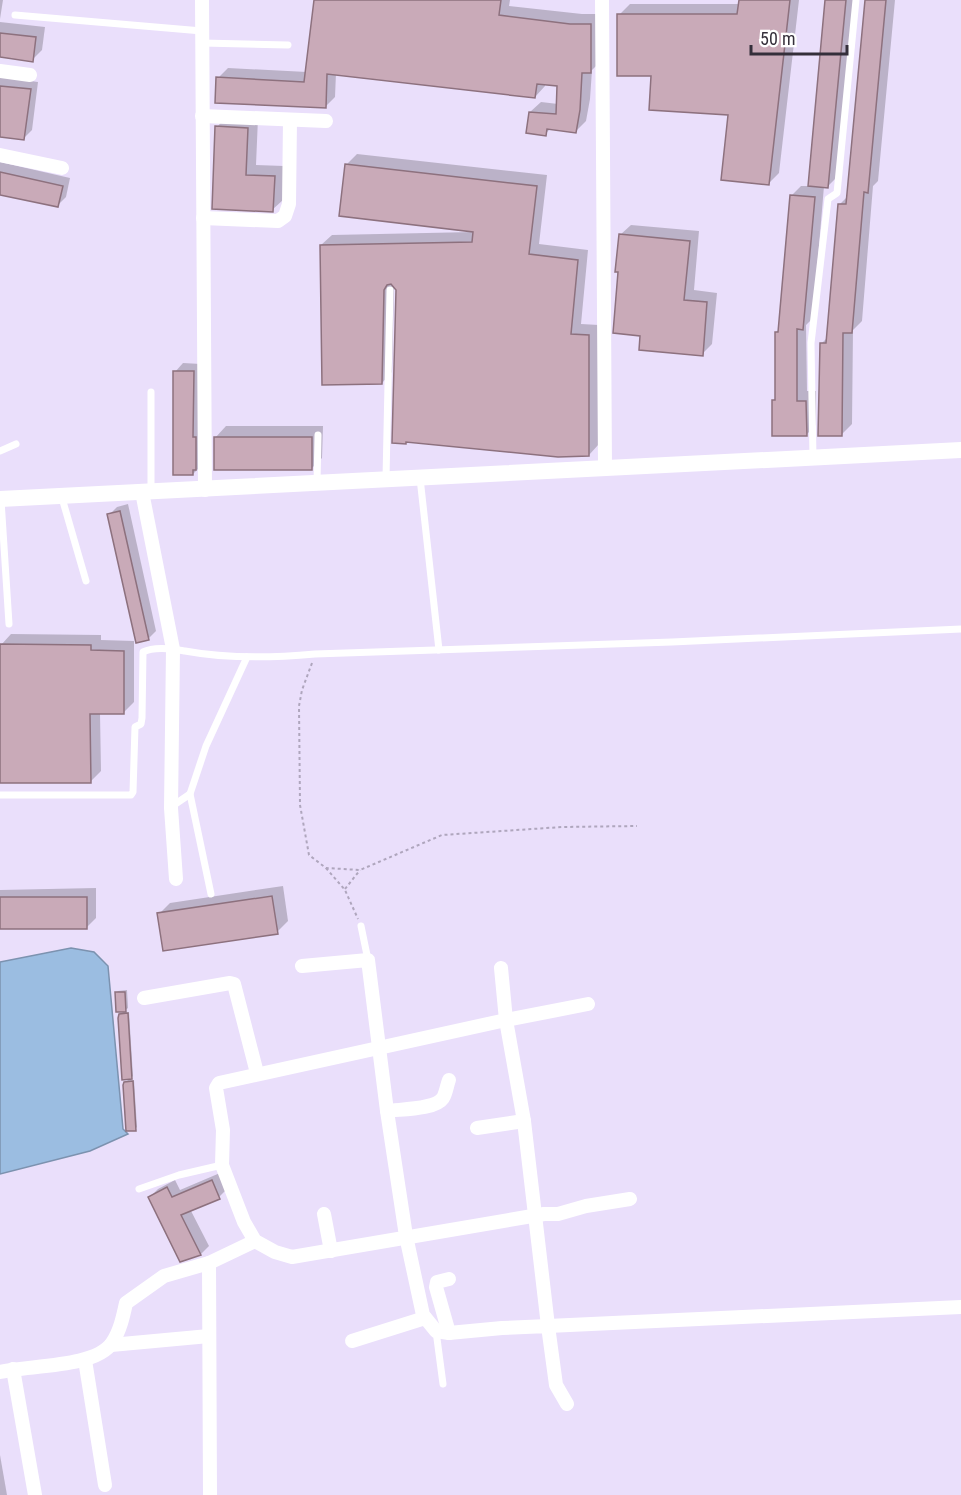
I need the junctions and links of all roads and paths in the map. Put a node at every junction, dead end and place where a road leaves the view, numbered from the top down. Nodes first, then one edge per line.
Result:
1 (202, 0) edge
2 (602, 0) edge
3 (856, 0) edge
4 (15, 15) dead end
5 (202, 37) junction
6 (288, 45) dead end
7 (0, 71) edge
8 (30, 75) dead end
9 (202, 116) junction
10 (290, 120) junction
11 (326, 121) dead end
12 (0, 155) edge
13 (62, 168) dead end
14 (203, 218) junction
15 (390, 290) dead end
16 (151, 392) dead end
17 (318, 435) dead end
18 (16, 444) dead end
19 (961, 450) edge
20 (0, 451) edge
21 (813, 458) junction
22 (605, 468) junction
23 (420, 478) junction
24 (386, 480) junction
25 (317, 484) junction
26 (205, 490) junction
27 (146, 492) junction
28 (61, 495) junction
29 (0, 499) edge
30 (86, 581) dead end
31 (9, 624) dead end
32 (961, 630) edge
33 (172, 649) junction
34 (439, 650) junction
35 (315, 654) junction
36 (247, 657) junction
37 (190, 794) junction
38 (0, 795) edge
39 (171, 808) junction
40 (637, 826) dead end
41 (326, 868) junction
42 (360, 870) junction
43 (176, 879) dead end
44 (345, 890) junction
45 (211, 894) dead end
46 (360, 922) joint
47 (368, 960) junction
48 (302, 966) dead end
49 (501, 968) dead end
50 (144, 998) dead end
51 (588, 1004) dead end
52 (507, 1020) junction
53 (379, 1047) junction
54 (257, 1073) junction
55 (449, 1080) dead end
56 (387, 1111) junction
57 (524, 1121) junction
58 (477, 1128) dead end
59 (222, 1165) junction
60 (139, 1189) dead end
61 (630, 1199) dead end
62 (324, 1214) dead end
63 (535, 1216) junction
64 (406, 1236) junction
65 (255, 1241) junction
66 (331, 1251) junction
67 (209, 1263) junction
68 (449, 1279) dead end
69 (961, 1307) edge
70 (425, 1318) junction
71 (548, 1326) junction
72 (443, 1332) junction
73 (209, 1336) junction
74 (352, 1341) dead end
75 (111, 1345) junction
76 (85, 1360) junction
77 (7, 1371) edge
78 (443, 1384) dead end
79 (567, 1404) dead end
80 (105, 1485) dead end
81 (35, 1495) edge
82 (210, 1495) edge

1 - 5 street
2 - 22 street
3 - 21 lane
4 - 5 lane
5 - 6 lane
5 - 9 street
7 - 8 street
9 - 10 street
9 - 14 street
10 - 11 street
10 - 14 street
12 - 13 street
14 - 26 street
15 - 24 lane
16 - 27 lane
17 - 25 lane
18 - 20 lane
19 - 21 street
21 - 22 street
22 - 23 street
23 - 24 street
23 - 34 lane
24 - 25 street
25 - 26 street
26 - 27 street
27 - 28 street
27 - 33 street
28 - 29 street
28 - 30 lane
29 - 31 lane
32 - 34 lane
33 - 36 lane
33 - 38 lane
33 - 39 street
34 - 35 lane
35 - 36 lane
35 - 41 path
36 - 37 lane
37 - 39 lane
37 - 45 lane
39 - 43 street
40 - 42 path
41 - 42 path
41 - 44 path
42 - 44 path
44 - 46 path
46 - 47 lane
47 - 48 street
47 - 53 street
49 - 52 street
50 - 54 street
51 - 52 street
52 - 53 street
52 - 57 street
53 - 54 street
53 - 56 street
54 - 59 street
55 - 56 street
56 - 64 street
57 - 58 street
57 - 63 street
59 - 60 lane
59 - 65 street
61 - 63 street
62 - 66 street
63 - 64 street
63 - 71 street
64 - 66 street
64 - 70 street
65 - 66 street
65 - 67 street
67 - 73 street
67 - 75 street
68 - 72 street
69 - 71 street
70 - 72 street
70 - 74 street
71 - 72 street
71 - 79 street
72 - 78 lane
73 - 75 street
73 - 82 street
75 - 76 street
76 - 77 street
76 - 80 street
77 - 81 street

